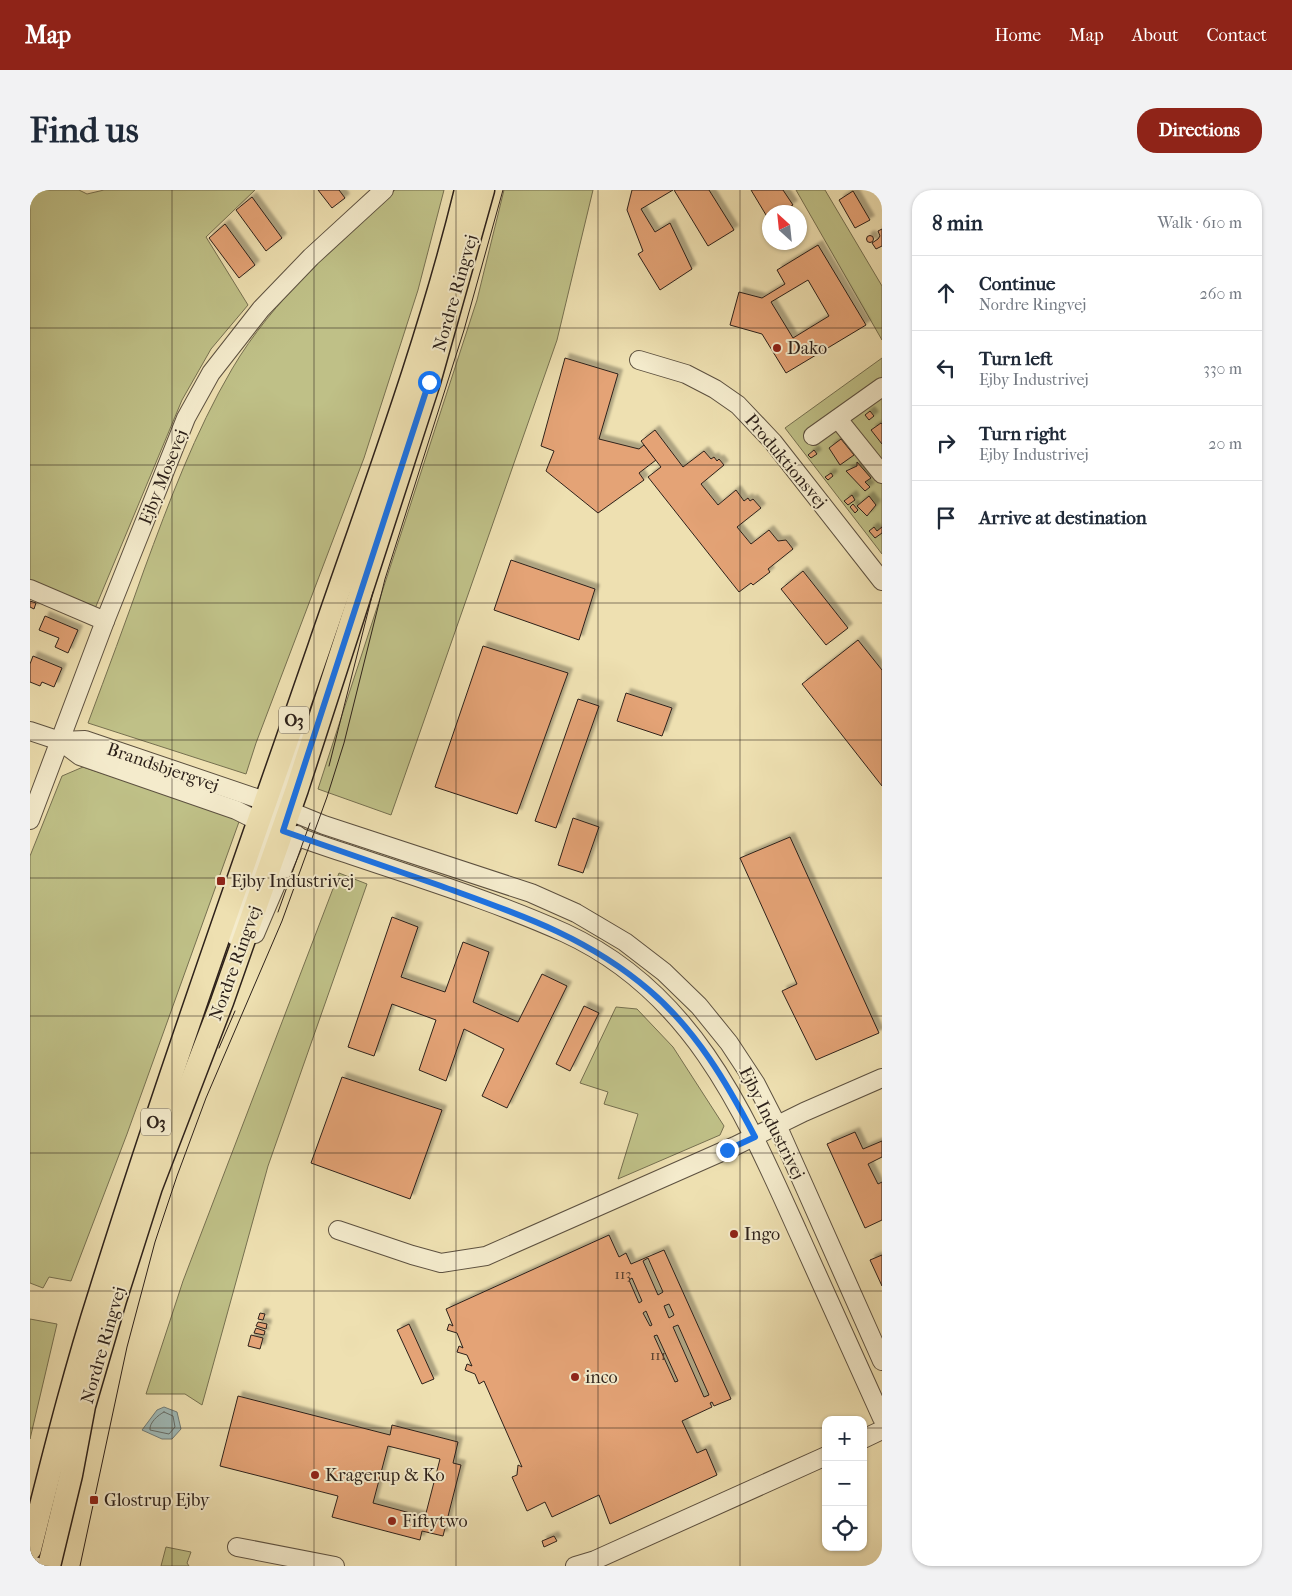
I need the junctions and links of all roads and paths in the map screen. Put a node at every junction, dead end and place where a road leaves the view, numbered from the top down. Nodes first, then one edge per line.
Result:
1 (384, 190) edge
2 (466, 190) edge
3 (483, 190) edge
4 (639, 360) dead end
5 (882, 387) edge
6 (838, 419) junction
7 (813, 436) dead end
8 (882, 474) edge
9 (882, 581) edge
10 (30, 589) edge
11 (105, 621) junction
12 (30, 731) edge
13 (60, 741) junction
14 (278, 819) junction
15 (30, 820) edge
16 (882, 1078) edge
17 (777, 1125) junction
18 (755, 1137) junction
19 (338, 1230) dead end
20 (882, 1362) edge
21 (882, 1418) edge
22 (882, 1430) edge
23 (867, 1437) edge
24 (822, 1458) edge
25 (237, 1546) dead end
26 (30, 1549) edge
27 (30, 1565) edge
28 (35, 1566) edge
29 (49, 1566) edge
30 (335, 1566) edge
31 (575, 1566) edge

1 - 11 street, Ejby Mosevej
2 - 14 main road, Nordre Ringvej / O3
3 - 14 main road, Nordre Ringvej / O3
4 - 9 street, Produktionsvej
5 - 6 street
6 - 7 street
6 - 8 street
10 - 11 street
11 - 13 street, Ejby Mosevej
12 - 13 street, Brandsbjergvej
13 - 14 street, Brandsbjergvej
13 - 15 street, Ejby Mosevej
14 - 17 street, Ejby Industrivej
14 - 18 street, Ejby Industrivej
14 - 26 main road, Nordre Ringvej / O3
14 - 29 main road, Nordre Ringvej / O3
16 - 17 street
17 - 18 street
17 - 20 street, Ejby Industrivej
18 - 19 street, Ejby Industrivej
18 - 21 street, Ejby Industrivej
22 - 23 street
24 - 31 street
25 - 30 street
27 - 28 street

